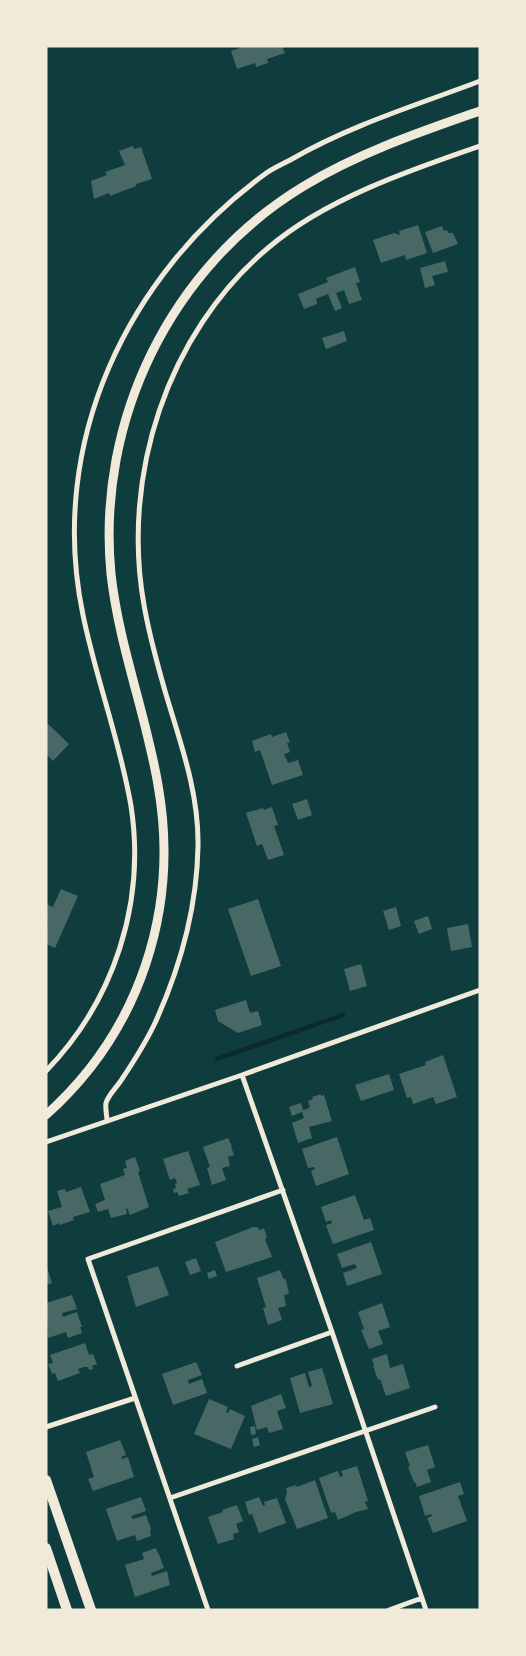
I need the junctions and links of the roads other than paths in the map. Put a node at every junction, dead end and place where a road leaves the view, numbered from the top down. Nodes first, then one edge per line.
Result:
1 (480, 81) edge
2 (480, 111) edge
3 (480, 146) edge
4 (480, 990) edge
5 (46, 1071) edge
6 (242, 1075) junction
7 (46, 1115) edge
8 (107, 1121) junction
9 (46, 1142) edge
10 (283, 1190) junction
11 (332, 1332) junction
12 (237, 1366) dead end
13 (135, 1398) junction
14 (435, 1407) dead end
15 (46, 1428) edge
16 (366, 1430) junction
17 (46, 1480) edge
18 (170, 1498) junction
19 (46, 1548) edge
20 (422, 1598) junction
21 (67, 1610) edge
22 (91, 1610) edge
23 (208, 1610) edge
24 (389, 1610) edge
25 (426, 1610) edge

1 - 5 street
2 - 7 street
3 - 8 street
4 - 6 street
6 - 8 street
6 - 10 street
8 - 9 street
10 - 11 street
10 - 13 street
11 - 12 street
11 - 16 street
13 - 15 street
13 - 18 street
14 - 16 street
16 - 18 street
16 - 20 street
17 - 22 main road
18 - 23 street
19 - 21 main road
20 - 24 street
20 - 25 street

